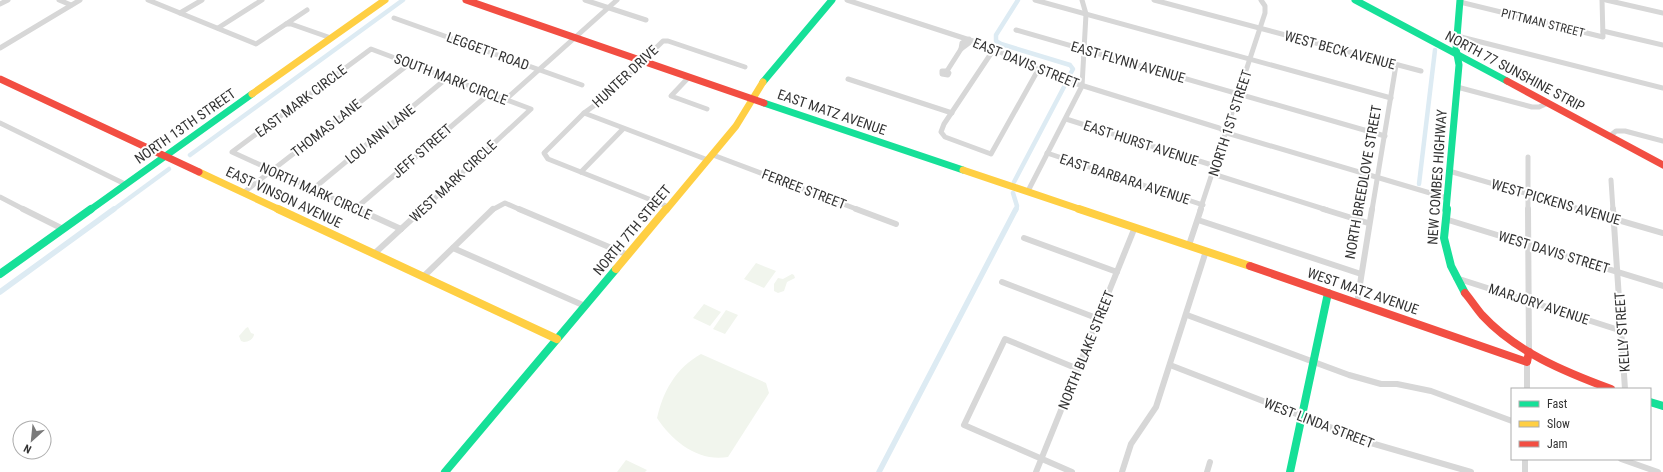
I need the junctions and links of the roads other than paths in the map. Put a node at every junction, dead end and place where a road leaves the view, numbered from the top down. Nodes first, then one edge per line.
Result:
1 (8, 0) edge
2 (59, 0) edge
3 (80, 0) edge
4 (148, 0) edge
5 (202, 0) edge
6 (262, 0) edge
7 (385, 0) edge
8 (466, 0) edge
9 (585, 0) edge
10 (617, 0) edge
11 (832, 0) edge
12 (847, 0) edge
13 (1035, 0) edge
14 (1082, 0) edge
15 (1154, 0) edge
16 (1261, 0) edge
17 (1355, 0) edge
18 (1602, 0) edge
19 (1606, 0) edge
20 (1460, 1) edge
21 (0, 4) edge
22 (71, 5) junction
23 (608, 8) junction
24 (307, 10) dead end
25 (1663, 13) edge
26 (180, 14) junction
27 (1086, 14) junction
28 (394, 18) dead end
29 (646, 20) dead end
30 (286, 24) junction
31 (218, 28) junction
32 (1260, 28) junction
33 (1016, 30) dead end
34 (1603, 31) junction
35 (1457, 36) junction
36 (575, 37) junction
37 (331, 38) junction
38 (969, 39) junction
39 (1663, 45) edge
40 (0, 48) edge
41 (371, 49) joint
42 (994, 49) junction
43 (1083, 49) junction
44 (1458, 55) junction
45 (1250, 60) junction
46 (643, 61) junction
47 (409, 64) junction
48 (1396, 65) junction
49 (746, 67) dead end
50 (539, 69) junction
51 (1038, 70) junction
52 (947, 71) dead end
53 (1421, 71) dead end
54 (689, 76) junction
55 (447, 78) junction
56 (0, 79) edge
57 (848, 79) dead end
58 (582, 85) dead end
59 (1082, 86) junction
60 (1456, 87) junction
61 (1663, 88) edge
62 (489, 94) junction
63 (1239, 94) junction
64 (752, 98) junction
65 (1391, 98) junction
66 (505, 100) junction
67 (1548, 103) junction
68 (531, 109) joint
69 (707, 109) dead end
70 (584, 113) junction
71 (952, 113) junction
72 (1066, 119) junction
73 (0, 123) edge
74 (623, 129) junction
75 (1227, 133) junction
76 (1385, 136) junction
77 (1610, 136) junction
78 (1663, 141) edge
79 (232, 152) joint
80 (1047, 153) junction
81 (166, 156) junction
82 (1528, 156) dead end
83 (711, 158) junction
84 (1663, 165) edge
85 (1216, 166) junction
86 (272, 170) junction
87 (1449, 171) junction
88 (581, 172) junction
89 (1213, 174) junction
90 (1377, 178) junction
91 (1611, 180) dead end
92 (125, 184) junction
93 (313, 189) junction
94 (1028, 191) junction
95 (243, 192) junction
96 (1529, 194) junction
97 (0, 197) edge
98 (1447, 198) junction
99 (1203, 205) junction
100 (669, 207) junction
101 (356, 208) junction
102 (1445, 219) junction
103 (1614, 219) junction
104 (1198, 220) junction
105 (1368, 223) junction
106 (896, 224) dead end
107 (1135, 227) junction
108 (63, 229) junction
109 (401, 229) junction
110 (1663, 233) edge
111 (1024, 238) dead end
112 (1528, 244) junction
113 (1189, 246) junction
114 (453, 248) junction
115 (1206, 251) junction
116 (375, 253) junction
117 (628, 255) junction
118 (1118, 272) junction
119 (1617, 272) junction
120 (0, 274) edge
121 (1361, 274) junction
122 (424, 276) junction
123 (1456, 278) junction
124 (1002, 282) dead end
125 (1663, 286) edge
126 (1328, 293) junction
127 (1528, 301) junction
128 (1357, 303) junction
129 (584, 306) junction
130 (1187, 315) junction
131 (1099, 319) junction
132 (1622, 331) junction
133 (557, 339) junction
134 (1529, 352) junction
135 (1312, 362) junction
136 (1528, 362) junction
137 (1170, 365) junction
138 (1078, 369) junction
139 (1527, 388) edge
140 (1608, 388) edge
141 (1625, 388) edge
142 (1651, 402) edge
143 (1663, 406) edge
144 (1301, 416) junction
145 (1511, 421) edge
146 (1042, 458) junction
147 (1525, 460) edge
148 (1624, 460) edge
149 (1210, 462) dead end
150 (445, 472) edge
151 (1036, 472) edge
152 (1072, 472) edge
153 (1122, 472) edge
154 (1207, 472) edge
155 (1290, 472) edge
156 (1471, 472) edge
157 (1525, 472) edge
158 (1658, 472) edge

1 - 21 street
2 - 22 street
3 - 22 street
4 - 26 street
5 - 26 street
6 - 31 street
7 - 37 street, NORTH 13TH STREET
8 - 36 street, EAST MATZ AVENUE
9 - 23 street
10 - 23 street
11 - 64 street, NORTH 7TH STREET
12 - 38 street, EAST DAVIS STREET
13 - 27 street
14 - 27 street
15 - 32 street, WEST BECK AVENUE
16 - 32 street, NORTH 1ST STREET
17 - 44 street, NORTH 77 SUNSHINE STRIP
18 - 34 street
19 - 25 street
20 - 34 street, PITTMAN STREET
20 - 35 street, NEW COMBES HIGHWAY
22 - 40 street
23 - 29 street
23 - 36 street
24 - 30 street
26 - 31 street
27 - 43 street
27 - 45 street
28 - 50 street, LEGGETT ROAD
30 - 31 street
30 - 37 street
32 - 45 street, NORTH 1ST STREET
32 - 48 street, WEST BECK AVENUE
33 - 43 street, EAST FLYNN AVENUE
34 - 39 street
35 - 44 street, NEW COMBES HIGHWAY
35 - 61 street
36 - 46 street, EAST MATZ AVENUE
36 - 50 street
37 - 81 street, NORTH 13TH STREET
38 - 42 street, EAST DAVIS STREET
38 - 52 street
41 - 47 street, SOUTH MARK CIRCLE
41 - 79 street, EAST MARK CIRCLE
42 - 51 street, EAST DAVIS STREET
42 - 71 street
43 - 59 street
43 - 63 street, EAST FLYNN AVENUE
44 - 60 street, NEW COMBES HIGHWAY
44 - 67 street, NORTH 77 SUNSHINE STRIP
45 - 63 street, NORTH 1ST STREET
45 - 65 street
46 - 49 street, HUNTER DRIVE
46 - 54 street, EAST MATZ AVENUE
46 - 70 street, HUNTER DRIVE
47 - 55 street, SOUTH MARK CIRCLE
47 - 86 street, THOMAS LANE
48 - 53 street, WEST BECK AVENUE
48 - 65 street, NORTH BREEDLOVE STREET
50 - 58 street, LEGGETT ROAD
50 - 66 street
51 - 59 street, EAST DAVIS STREET
51 - 71 street
54 - 64 street, EAST MATZ AVENUE
54 - 69 street
55 - 62 street, SOUTH MARK CIRCLE
55 - 93 street, LOU ANN LANE
56 - 81 street, EAST VINSON AVENUE
57 - 71 street
59 - 72 street
59 - 75 street, EAST DAVIS STREET
60 - 67 street
60 - 87 street, NEW COMBES HIGHWAY
62 - 66 street, SOUTH MARK CIRCLE
62 - 101 street, JEFF STREET
63 - 75 street, NORTH 1ST STREET
63 - 76 street, EAST FLYNN AVENUE
64 - 83 street, NORTH 7TH STREET
64 - 94 street, EAST MATZ AVENUE
65 - 76 street, NORTH BREEDLOVE STREET
66 - 68 street, SOUTH MARK CIRCLE
67 - 77 street, NORTH 77 SUNSHINE STRIP
68 - 109 street, WEST MARK CIRCLE
70 - 74 street, FERREE STREET
70 - 88 street, HUNTER DRIVE
72 - 80 street
72 - 85 street, EAST HURST AVENUE
73 - 92 street
74 - 83 street, FERREE STREET
74 - 88 street
75 - 85 street, NORTH 1ST STREET
75 - 90 street
76 - 90 street, NORTH BREEDLOVE STREET
77 - 78 street
77 - 84 street, NORTH 77 SUNSHINE STRIP
79 - 86 street, NORTH MARK CIRCLE
80 - 94 street
80 - 99 street, EAST BARBARA AVENUE
81 - 92 street, NORTH 13TH STREET
81 - 95 street, EAST VINSON AVENUE
82 - 96 street
83 - 100 street, NORTH 7TH STREET
83 - 106 street, FERREE STREET
85 - 89 street, NORTH 1ST STREET
86 - 93 street, NORTH MARK CIRCLE
86 - 95 street, THOMAS LANE
87 - 96 street, WEST PICKENS AVENUE
87 - 98 street, NEW COMBES HIGHWAY
88 - 100 street
89 - 99 street, NORTH 1ST STREET
89 - 105 street
90 - 98 street
90 - 105 street, NORTH BREEDLOVE STREET
91 - 103 street, KELLY STREET
92 - 108 street, NORTH 13TH STREET
93 - 101 street, NORTH MARK CIRCLE
94 - 107 street, EAST MATZ AVENUE
95 - 116 street, EAST VINSON AVENUE
96 - 103 street, WEST PICKENS AVENUE
96 - 112 street
97 - 108 street
98 - 102 street, NEW COMBES HIGHWAY
99 - 104 street, NORTH 1ST STREET
100 - 117 street, NORTH 7TH STREET
101 - 109 street, NORTH MARK CIRCLE
102 - 112 street, WEST DAVIS STREET
102 - 123 street, NEW COMBES HIGHWAY
103 - 110 street, WEST PICKENS AVENUE
103 - 119 street, KELLY STREET
104 - 113 street, NORTH 1ST STREET
104 - 121 street
105 - 121 street, NORTH BREEDLOVE STREET
107 - 113 street, EAST MATZ AVENUE
107 - 118 street, NORTH BLAKE STREET
108 - 120 street, NORTH 13TH STREET
109 - 116 street, WEST MARK CIRCLE
111 - 118 street
112 - 119 street, WEST DAVIS STREET
112 - 127 street
113 - 115 street, WEST MATZ AVENUE
114 - 117 street
114 - 122 street
114 - 129 street
115 - 126 street, WEST MATZ AVENUE
115 - 130 street
116 - 122 street, EAST VINSON AVENUE
117 - 129 street, NORTH 7TH STREET
118 - 131 street, NORTH BLAKE STREET
119 - 125 street, WEST DAVIS STREET
119 - 132 street, KELLY STREET
121 - 128 street, NORTH BREEDLOVE STREET
122 - 133 street, EAST VINSON AVENUE
123 - 127 street, MARJORY AVENUE
123 - 134 street, NEW COMBES HIGHWAY
124 - 131 street
126 - 128 street, WEST MATZ AVENUE
126 - 135 street
127 - 132 street, MARJORY AVENUE
127 - 134 street
128 - 136 street, WEST MATZ AVENUE
129 - 133 street, NORTH 7TH STREET
130 - 135 street
130 - 137 street
131 - 138 street, NORTH BLAKE STREET
132 - 141 street, KELLY STREET
133 - 150 street, NORTH 7TH STREET
134 - 136 street
134 - 140 street, NEW COMBES HIGHWAY
135 - 144 street
135 - 145 street
136 - 139 street
137 - 144 street, WEST LINDA STREET
137 - 153 street
138 - 146 street, NORTH BLAKE STREET
138 - 146 street
142 - 143 street
144 - 155 street
144 - 156 street, WEST LINDA STREET
146 - 151 street, NORTH BLAKE STREET
146 - 152 street
147 - 157 street
148 - 158 street
149 - 154 street

